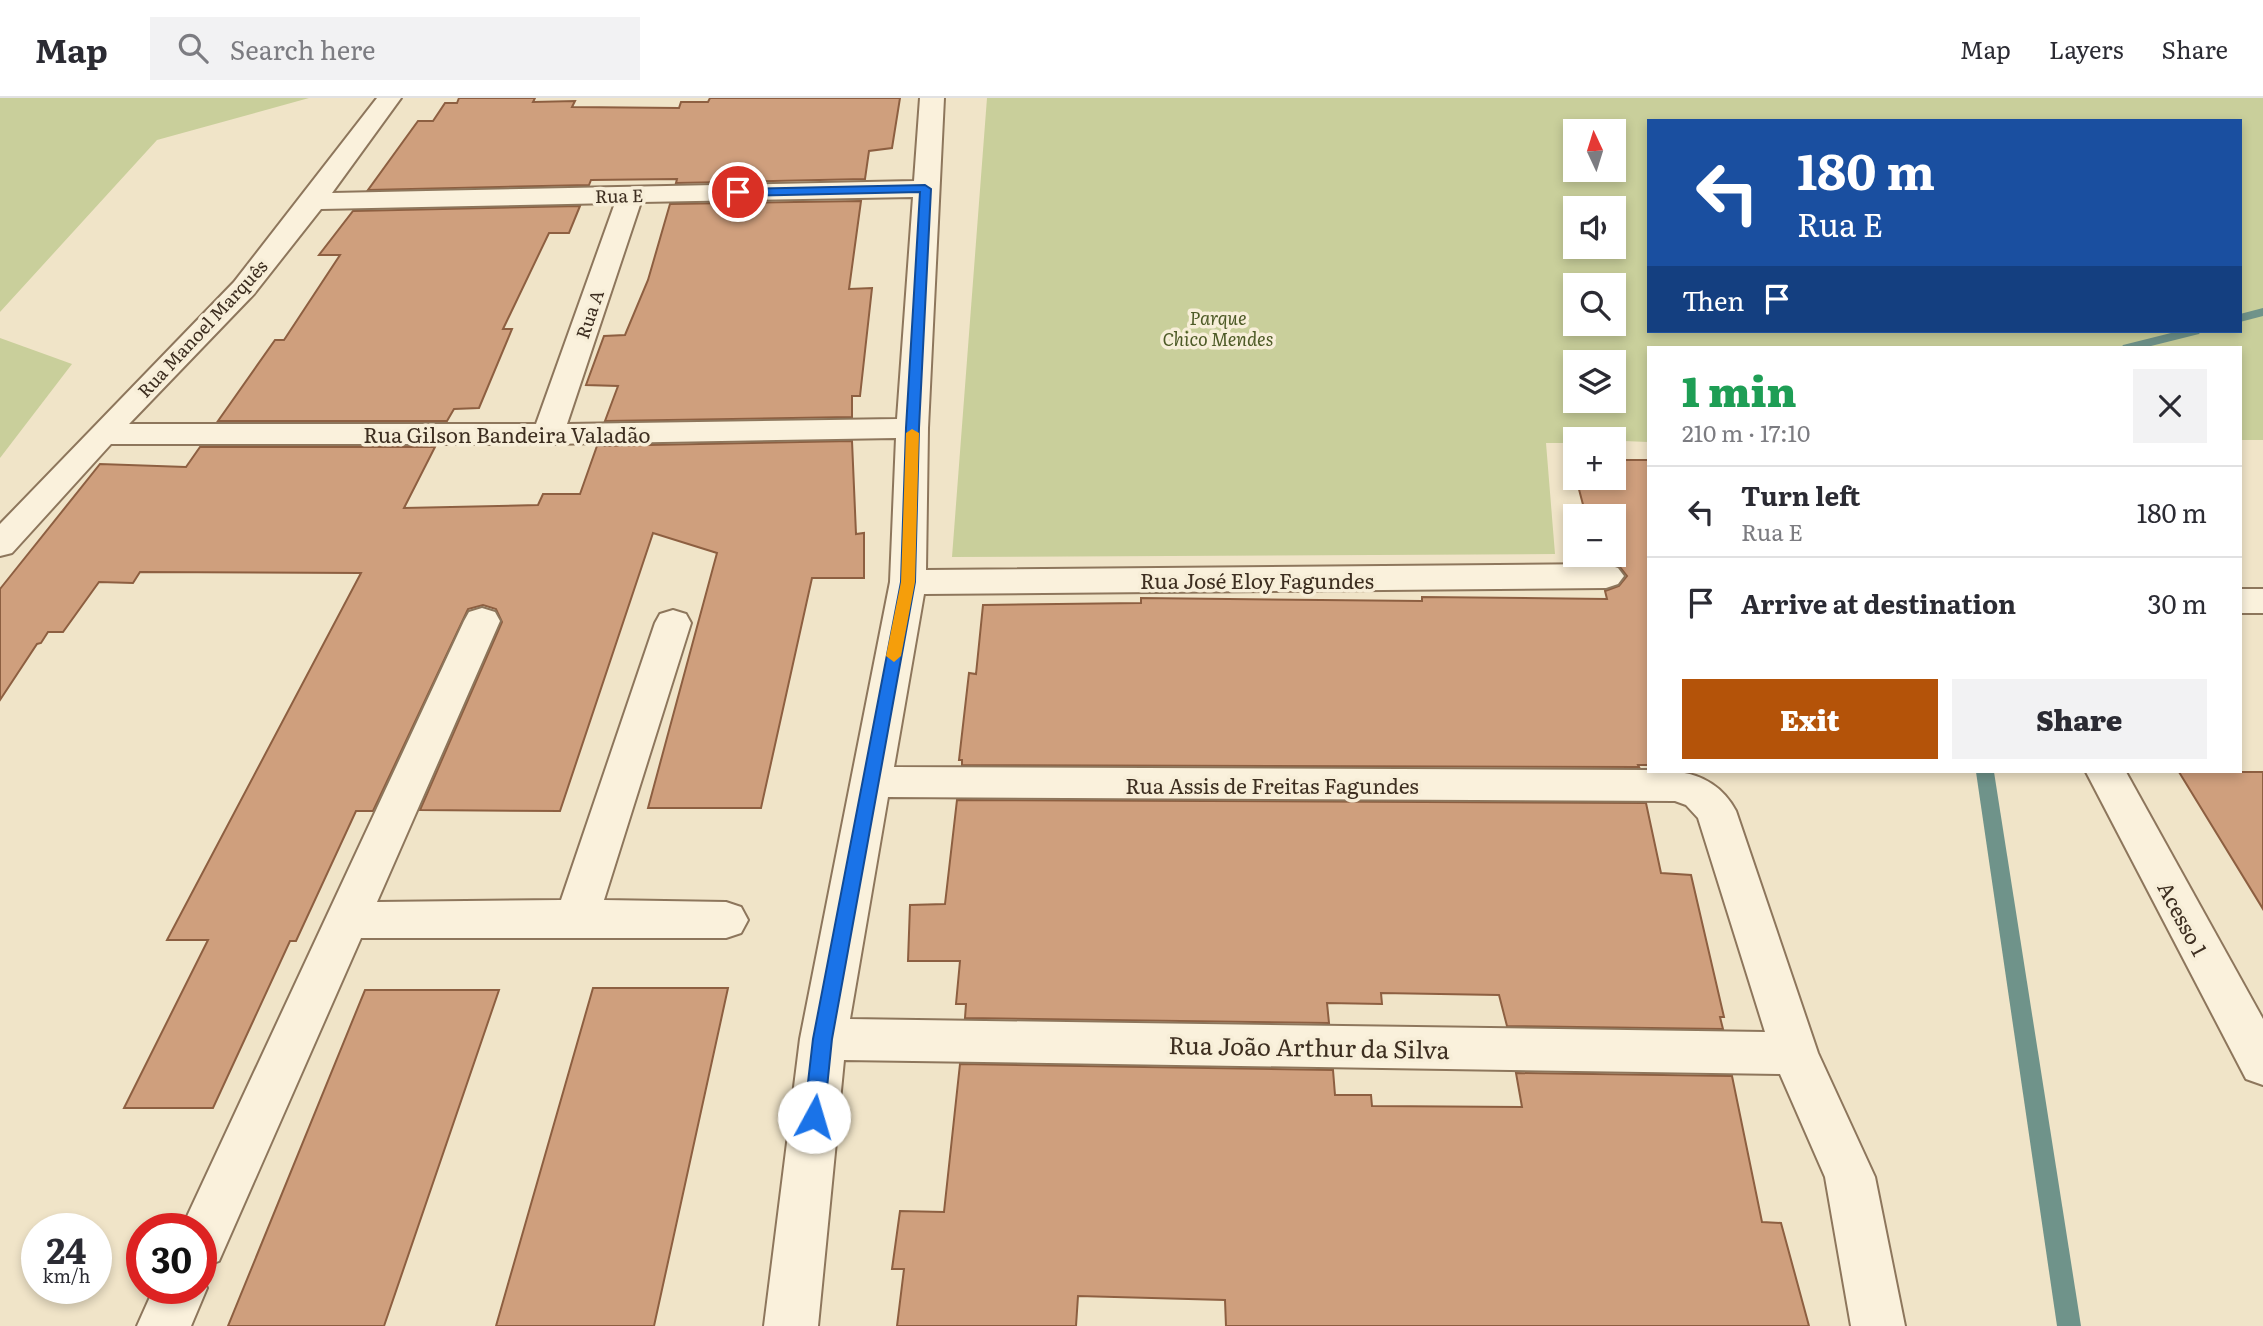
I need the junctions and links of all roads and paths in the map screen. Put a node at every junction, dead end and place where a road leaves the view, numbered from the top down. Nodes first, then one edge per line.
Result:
1 (389, 98) edge
2 (932, 98) edge
3 (925, 189) junction
4 (631, 194) junction
5 (313, 201) junction
6 (912, 428) junction
7 (102, 434) junction
8 (548, 434) junction
9 (0, 545) edge
10 (1606, 576) dead end
11 (908, 582) junction
12 (2242, 601) edge
13 (2263, 601) edge
14 (482, 621) dead end
15 (673, 623) dead end
16 (2107, 773) edge
17 (869, 782) junction
18 (577, 918) junction
19 (347, 920) junction
20 (726, 920) dead end
21 (823, 1039) junction
22 (1795, 1053) junction
23 (2263, 1064) edge
24 (215, 1213) edge
25 (174, 1304) edge
26 (164, 1326) edge
27 (791, 1326) edge
28 (1878, 1326) edge

1 - 5 street, Rua Manoel Marquês
2 - 3 street
3 - 4 street, Rua E
3 - 6 street
4 - 5 street, Rua E
4 - 8 street, Rua A
5 - 7 street, Rua Manoel Marquês
6 - 8 street, Rua Gilson Bandeira Valadão
6 - 11 street
7 - 8 street, Rua Gilson Bandeira Valadão
7 - 9 street, Rua Manoel Marquês
10 - 11 street, Rua José Eloy Fagundes
11 - 17 street
12 - 13 street
14 - 19 street
15 - 18 street
16 - 23 street, Acesso 1
17 - 21 street
17 - 22 street, Rua Assis de Freitas Fagundes
18 - 19 street
18 - 20 street
19 - 24 street
21 - 22 street, Rua João Arthur da Silva
21 - 27 street
22 - 28 street
25 - 26 street

